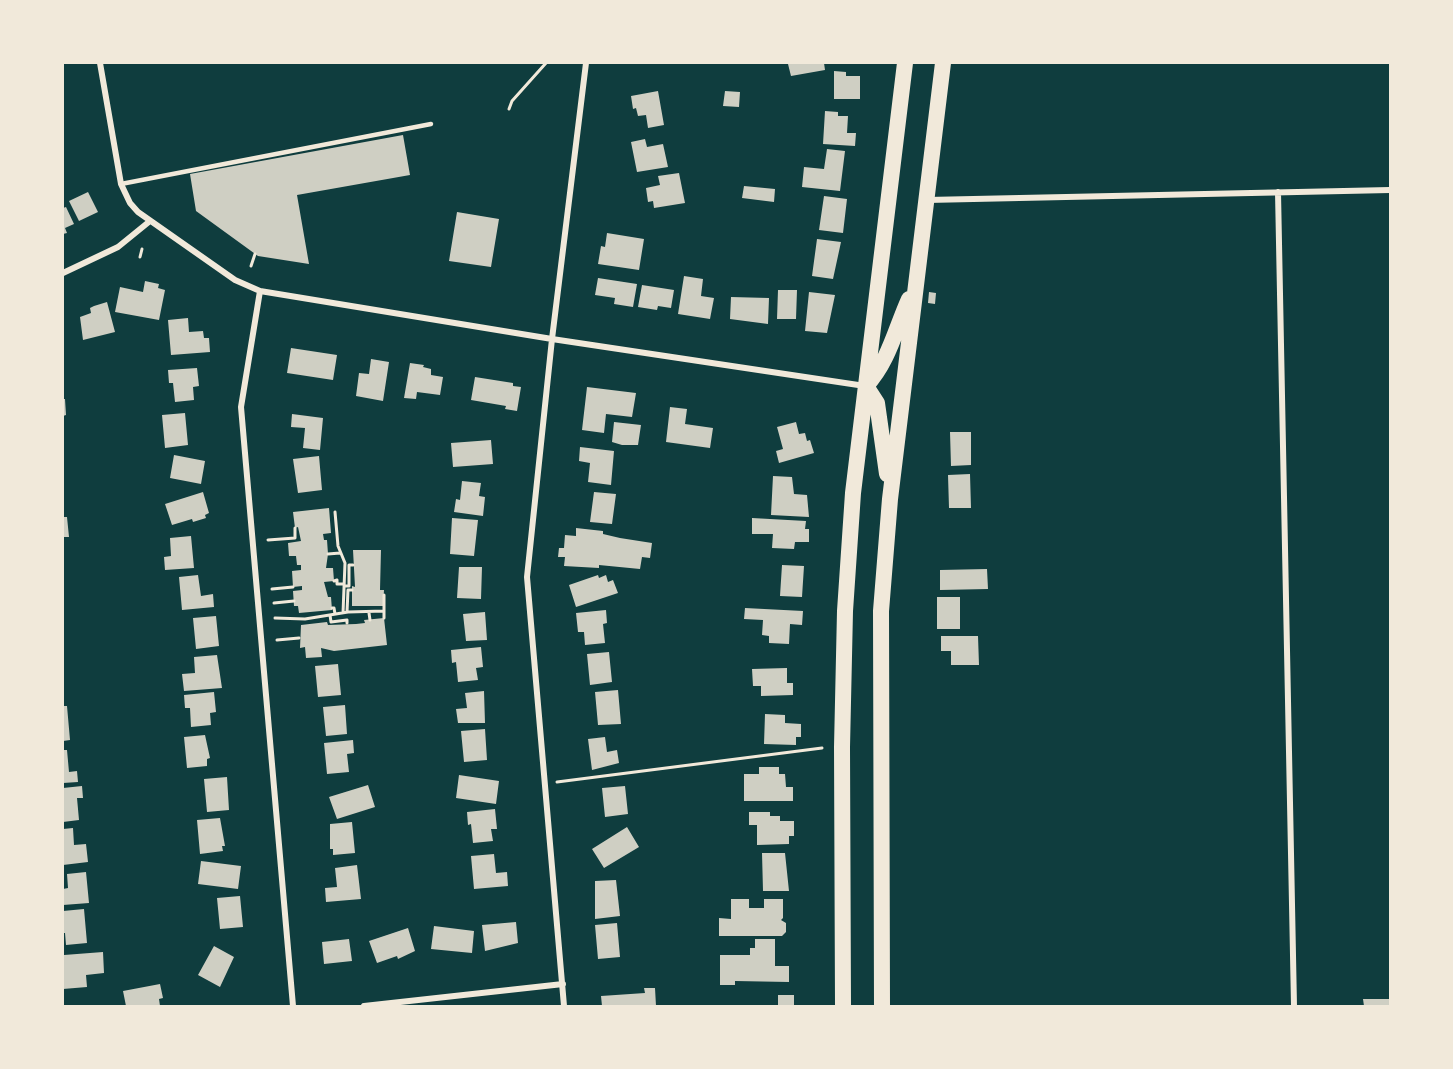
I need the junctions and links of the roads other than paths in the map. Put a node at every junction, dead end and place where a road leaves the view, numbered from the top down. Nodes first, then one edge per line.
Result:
1 (100, 63) edge
2 (586, 63) edge
3 (905, 63) edge
4 (943, 63) edge
5 (430, 124) dead end
6 (122, 184) junction
7 (1390, 190) edge
8 (1278, 192) junction
9 (926, 200) junction
10 (150, 221) junction
11 (63, 273) edge
12 (916, 284) junction
13 (260, 291) junction
14 (552, 339) junction
15 (866, 386) junction
16 (890, 499) junction
17 (563, 984) junction
18 (293, 1006) edge
19 (364, 1006) edge
20 (564, 1006) edge
21 (843, 1006) edge
22 (882, 1006) edge
23 (1294, 1006) edge

1 - 6 street
2 - 14 street
3 - 15 highway
4 - 9 highway
5 - 6 lane
6 - 10 street
7 - 8 street
8 - 9 street
8 - 23 street
9 - 12 highway
10 - 11 street
10 - 13 street
12 - 15 highway
12 - 16 highway
13 - 14 street
13 - 18 street
14 - 15 street
14 - 17 street
15 - 16 highway
15 - 21 highway
16 - 22 highway
17 - 19 street
17 - 20 street

